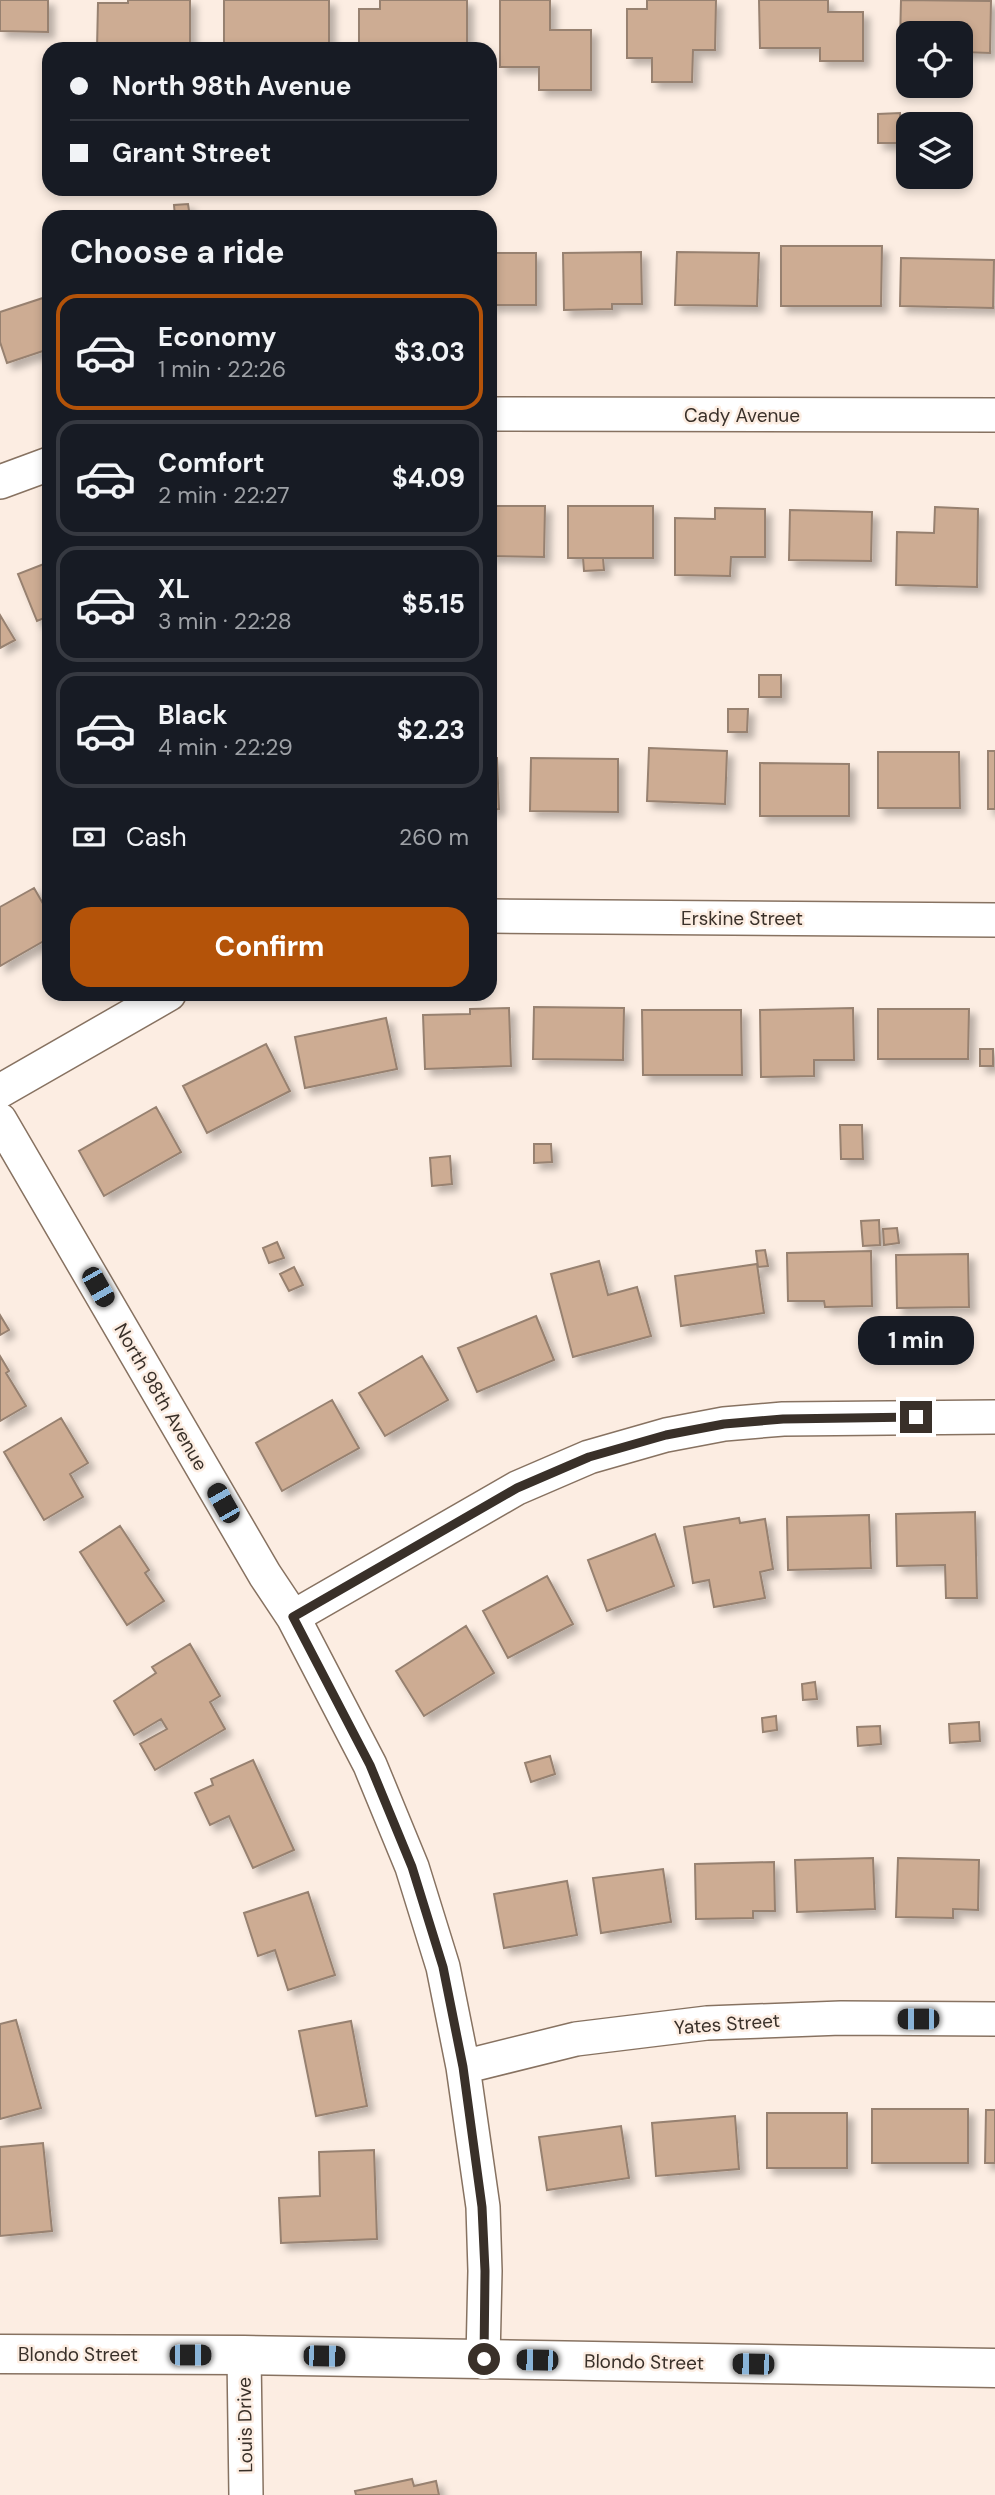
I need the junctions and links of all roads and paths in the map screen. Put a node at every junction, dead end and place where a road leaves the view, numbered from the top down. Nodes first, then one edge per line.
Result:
1 (497, 414) edge
2 (995, 415) edge
3 (42, 467) edge
4 (0, 482) edge
5 (497, 916) edge
6 (995, 920) edge
7 (157, 1001) edge
8 (0, 1091) edge
9 (0, 1120) edge
10 (995, 1417) edge
11 (293, 1617) junction
12 (995, 2019) edge
13 (463, 2067) junction
14 (0, 2354) edge
15 (244, 2355) junction
16 (484, 2359) junction
17 (995, 2368) edge
18 (246, 2495) edge

1 - 2 street, Cady Avenue
3 - 4 street
5 - 6 street, Erskine Street
7 - 8 street
9 - 11 street, North 98th Avenue
10 - 11 street
11 - 13 street, North 98th Avenue
12 - 13 street, Yates Street
13 - 16 street, North 98th Avenue
14 - 15 main road, Blondo Street
15 - 16 main road, Blondo Street
15 - 18 street, Louis Drive
16 - 17 main road, Blondo Street

